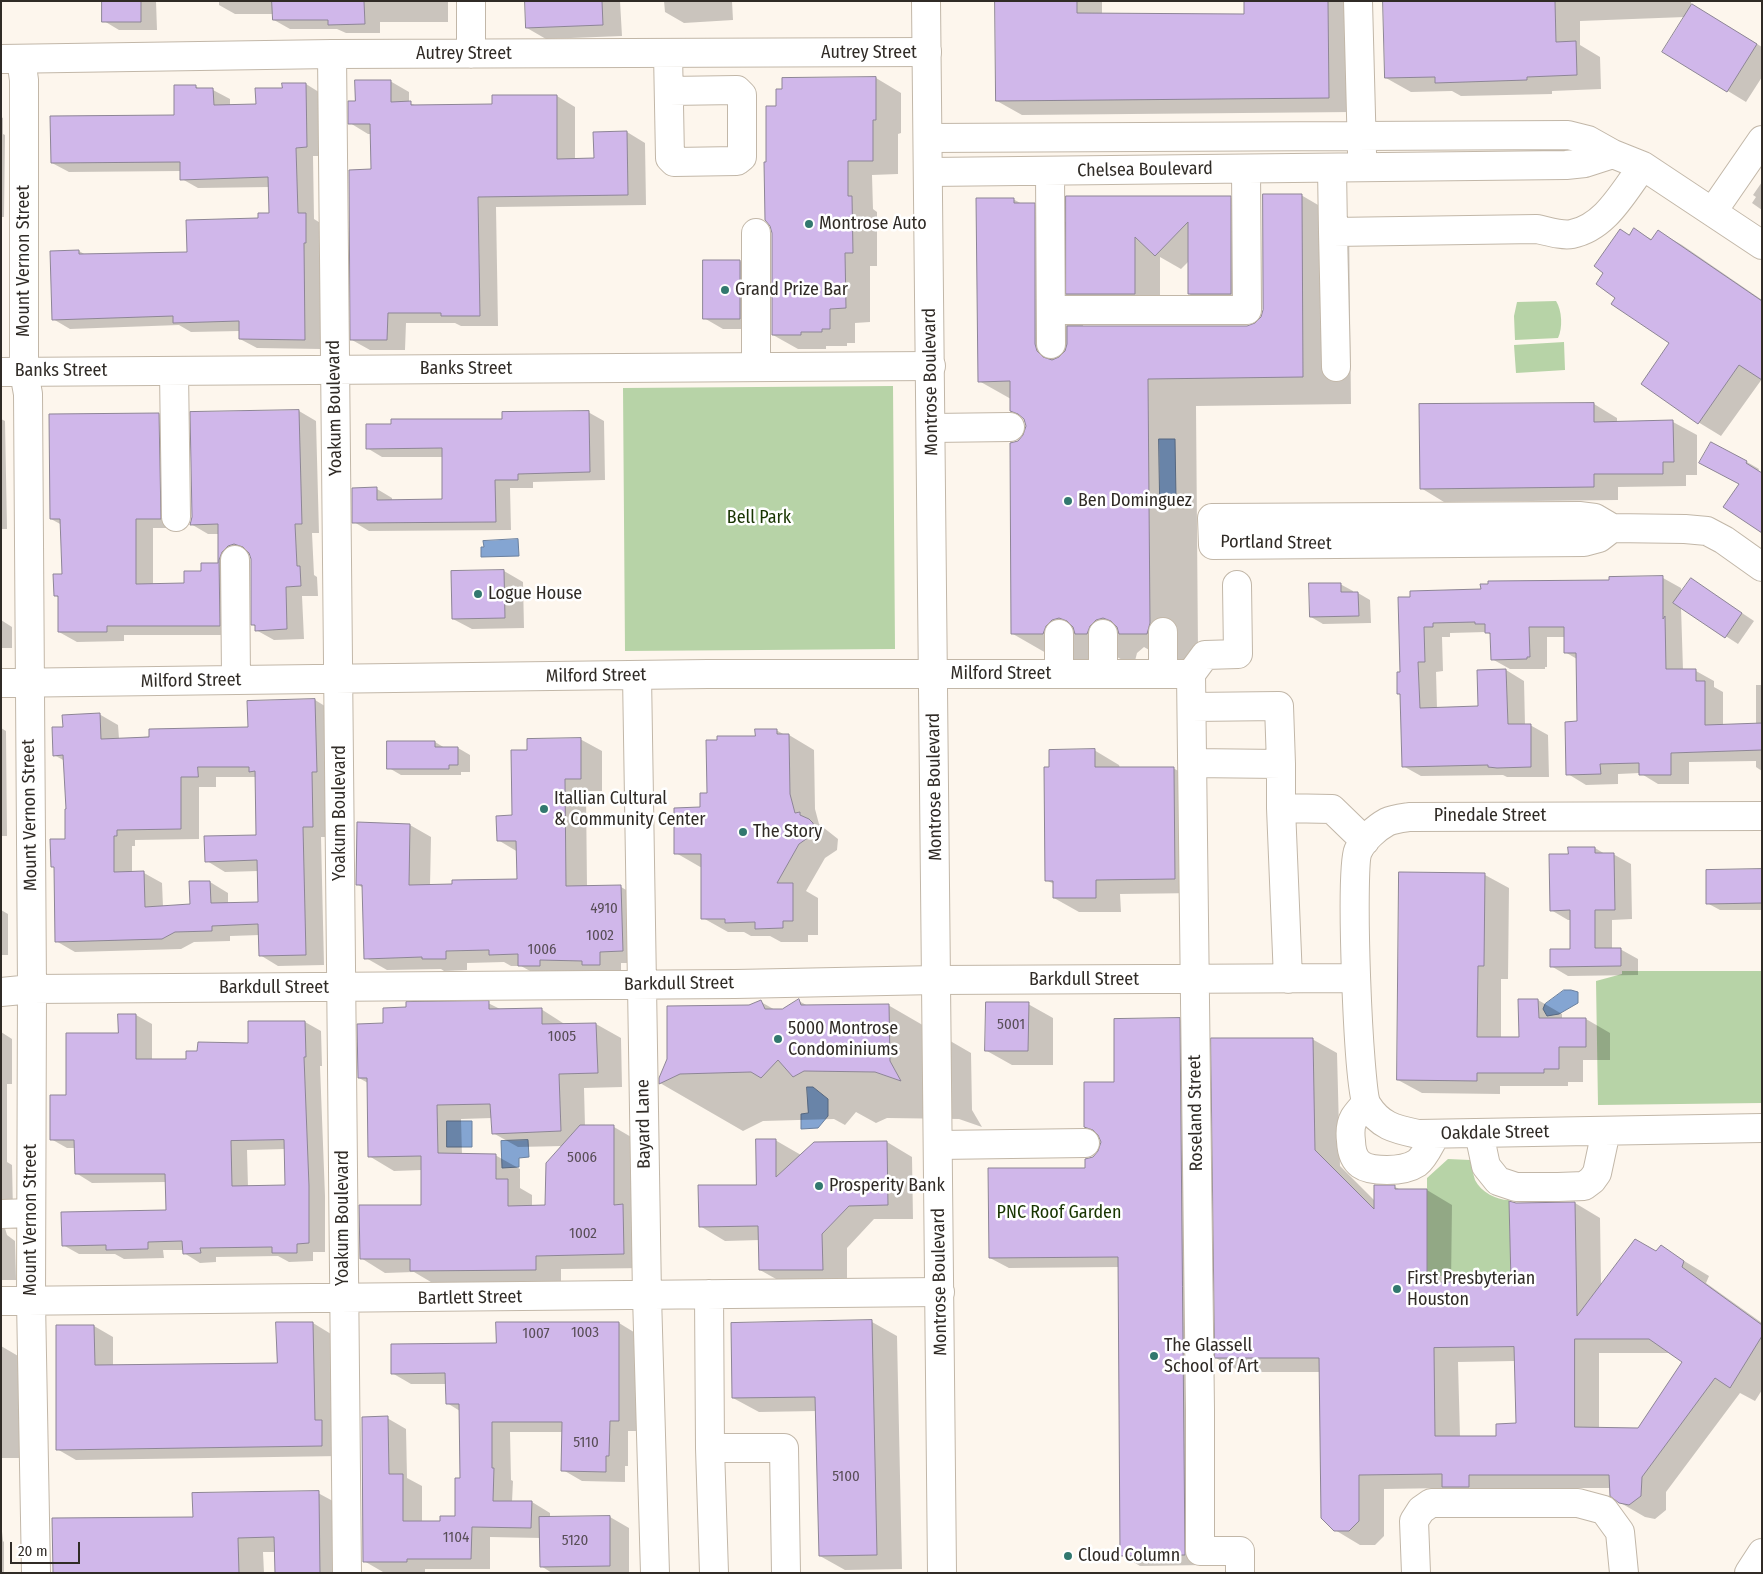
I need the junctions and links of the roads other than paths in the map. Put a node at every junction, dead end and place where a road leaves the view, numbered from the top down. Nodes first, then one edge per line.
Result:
1 (471, 1) edge
2 (926, 1) edge
3 (1358, 1) edge
4 (928, 52) junction
5 (668, 53) junction
6 (332, 54) junction
7 (471, 54) junction
8 (11, 59) edge
9 (669, 91) dead end
10 (1361, 136) junction
11 (928, 138) junction
12 (1762, 140) edge
13 (1613, 154) junction
14 (1642, 166) junction
15 (1362, 167) junction
16 (1332, 168) junction
17 (1246, 169) junction
18 (1050, 171) junction
19 (928, 172) junction
20 (1713, 211) junction
21 (1333, 232) junction
22 (756, 233) dead end
23 (1762, 246) edge
24 (1051, 310) junction
25 (1051, 344) dead end
26 (931, 366) junction
27 (756, 367) junction
28 (1336, 367) dead end
29 (334, 370) junction
30 (174, 371) junction
31 (13, 372) edge
32 (1010, 427) dead end
33 (932, 428) junction
34 (176, 516) dead end
35 (1612, 528) junction
36 (235, 560) dead end
37 (1762, 567) edge
38 (1238, 585) dead end
39 (1163, 632) dead end
40 (1059, 634) dead end
41 (1103, 634) dead end
42 (934, 674) junction
43 (1060, 674) junction
44 (1103, 674) junction
45 (1163, 674) junction
46 (1192, 674) junction
47 (637, 675) junction
48 (339, 679) junction
49 (236, 680) junction
50 (1, 683) edge
51 (29, 683) junction
52 (1192, 706) junction
53 (1192, 763) junction
54 (1281, 764) junction
55 (1282, 808) junction
56 (1762, 816) edge
57 (1365, 841) junction
58 (1356, 978) junction
59 (1288, 979) junction
60 (937, 980) junction
61 (1194, 980) junction
62 (642, 984) junction
63 (342, 988) junction
64 (32, 989) junction
65 (1, 992) edge
66 (1366, 1103) junction
67 (1762, 1128) edge
68 (1606, 1131) junction
69 (1479, 1133) junction
70 (1436, 1134) junction
71 (1084, 1143) dead end
72 (938, 1145) junction
73 (31, 1213) junction
74 (1, 1214) edge
75 (940, 1292) junction
76 (708, 1294) junction
77 (647, 1296) junction
78 (343, 1299) junction
79 (1, 1301) edge
80 (31, 1301) junction
81 (710, 1448) junction
82 (1762, 1553) edge
83 (36, 1573) edge
84 (347, 1573) edge
85 (655, 1573) edge
86 (714, 1573) edge
87 (786, 1573) edge
88 (942, 1573) edge
89 (1240, 1573) edge
90 (1416, 1573) edge
91 (1624, 1573) edge
92 (1748, 1573) edge

1 - 7 street
2 - 4 street, Montrose Boulevard
3 - 10 street
4 - 5 street, Autrey Street
4 - 11 street, Montrose Boulevard
5 - 7 street, Autrey Street
5 - 9 street
6 - 7 street, Autrey Street
6 - 8 street, Autrey Street
6 - 29 street, Yoakum Boulevard
8 - 31 street, Mount Vernon Street
10 - 11 street, Chelsea Boulevard
10 - 13 street, Chelsea Boulevard
10 - 15 street
11 - 19 street, Montrose Boulevard
12 - 20 street
13 - 14 street, Chelsea Boulevard
13 - 15 street, Chelsea Boulevard
14 - 20 street, Chelsea Boulevard
14 - 21 street
15 - 16 street, Chelsea Boulevard
16 - 17 street, Chelsea Boulevard
16 - 21 street
17 - 18 street, Chelsea Boulevard
17 - 24 street
18 - 19 street, Chelsea Boulevard
18 - 24 street
19 - 26 street, Montrose Boulevard
20 - 23 street, Chelsea Boulevard
21 - 28 street
22 - 27 street
24 - 25 street
26 - 27 street, Banks Street
26 - 33 street, Montrose Boulevard
27 - 29 street, Banks Street
29 - 30 street, Banks Street
29 - 48 street, Yoakum Boulevard
30 - 31 street, Banks Street
30 - 34 street
31 - 51 street, Mount Vernon Street
32 - 33 street
33 - 42 street, Montrose Boulevard
35 - 35 street, Portland Street
35 - 37 street, Portland Street
36 - 49 street
38 - 46 street
39 - 45 street
40 - 43 street
41 - 44 street
42 - 43 street, Milford Street
42 - 47 street, Milford Street
42 - 60 street, Montrose Boulevard
43 - 44 street, Milford Street
44 - 45 street, Milford Street
45 - 46 street, Milford Street
46 - 52 street, Roseland Street
47 - 48 street, Milford Street
47 - 62 street, Bayard Lane
48 - 49 street, Milford Street
48 - 63 street, Yoakum Boulevard
49 - 51 street, Milford Street
50 - 51 street, Milford Street
51 - 64 street, Mount Vernon Street
52 - 53 street, Roseland Street
52 - 54 street
53 - 54 street
53 - 61 street, Roseland Street
54 - 55 street
55 - 57 street
55 - 59 street
56 - 57 street, Pinedale Street
57 - 58 street, Pinedale Street
58 - 59 street, Barkdull Street
58 - 66 street
59 - 61 street, Barkdull Street
60 - 61 street, Barkdull Street
60 - 62 street, Barkdull Street
60 - 72 street, Montrose Boulevard
61 - 89 street, Roseland Street
62 - 63 street, Barkdull Street
62 - 77 street, Bayard Lane
63 - 64 street, Barkdull Street
63 - 78 street, Yoakum Boulevard
64 - 65 street, Barkdull Street
64 - 73 street, Mount Vernon Street
66 - 70 street, Oakdale Street
66 - 70 street
67 - 68 street, Oakdale Street
68 - 69 street, Oakdale Street
68 - 69 street
69 - 70 street, Oakdale Street
71 - 72 street
72 - 75 street, Montrose Boulevard
73 - 74 street
73 - 80 street, Mount Vernon Street
75 - 76 street, Bartlett Street
75 - 88 street, Montrose Boulevard
76 - 77 street, Bartlett Street
76 - 81 street
77 - 78 street, Bartlett Street
77 - 85 street, Bayard Lane
78 - 80 street, Bartlett Street
78 - 84 street, Yoakum Boulevard
79 - 80 street, Bartlett Street
80 - 83 street, Mount Vernon Street
81 - 86 street
81 - 87 street
82 - 92 street
90 - 91 street

